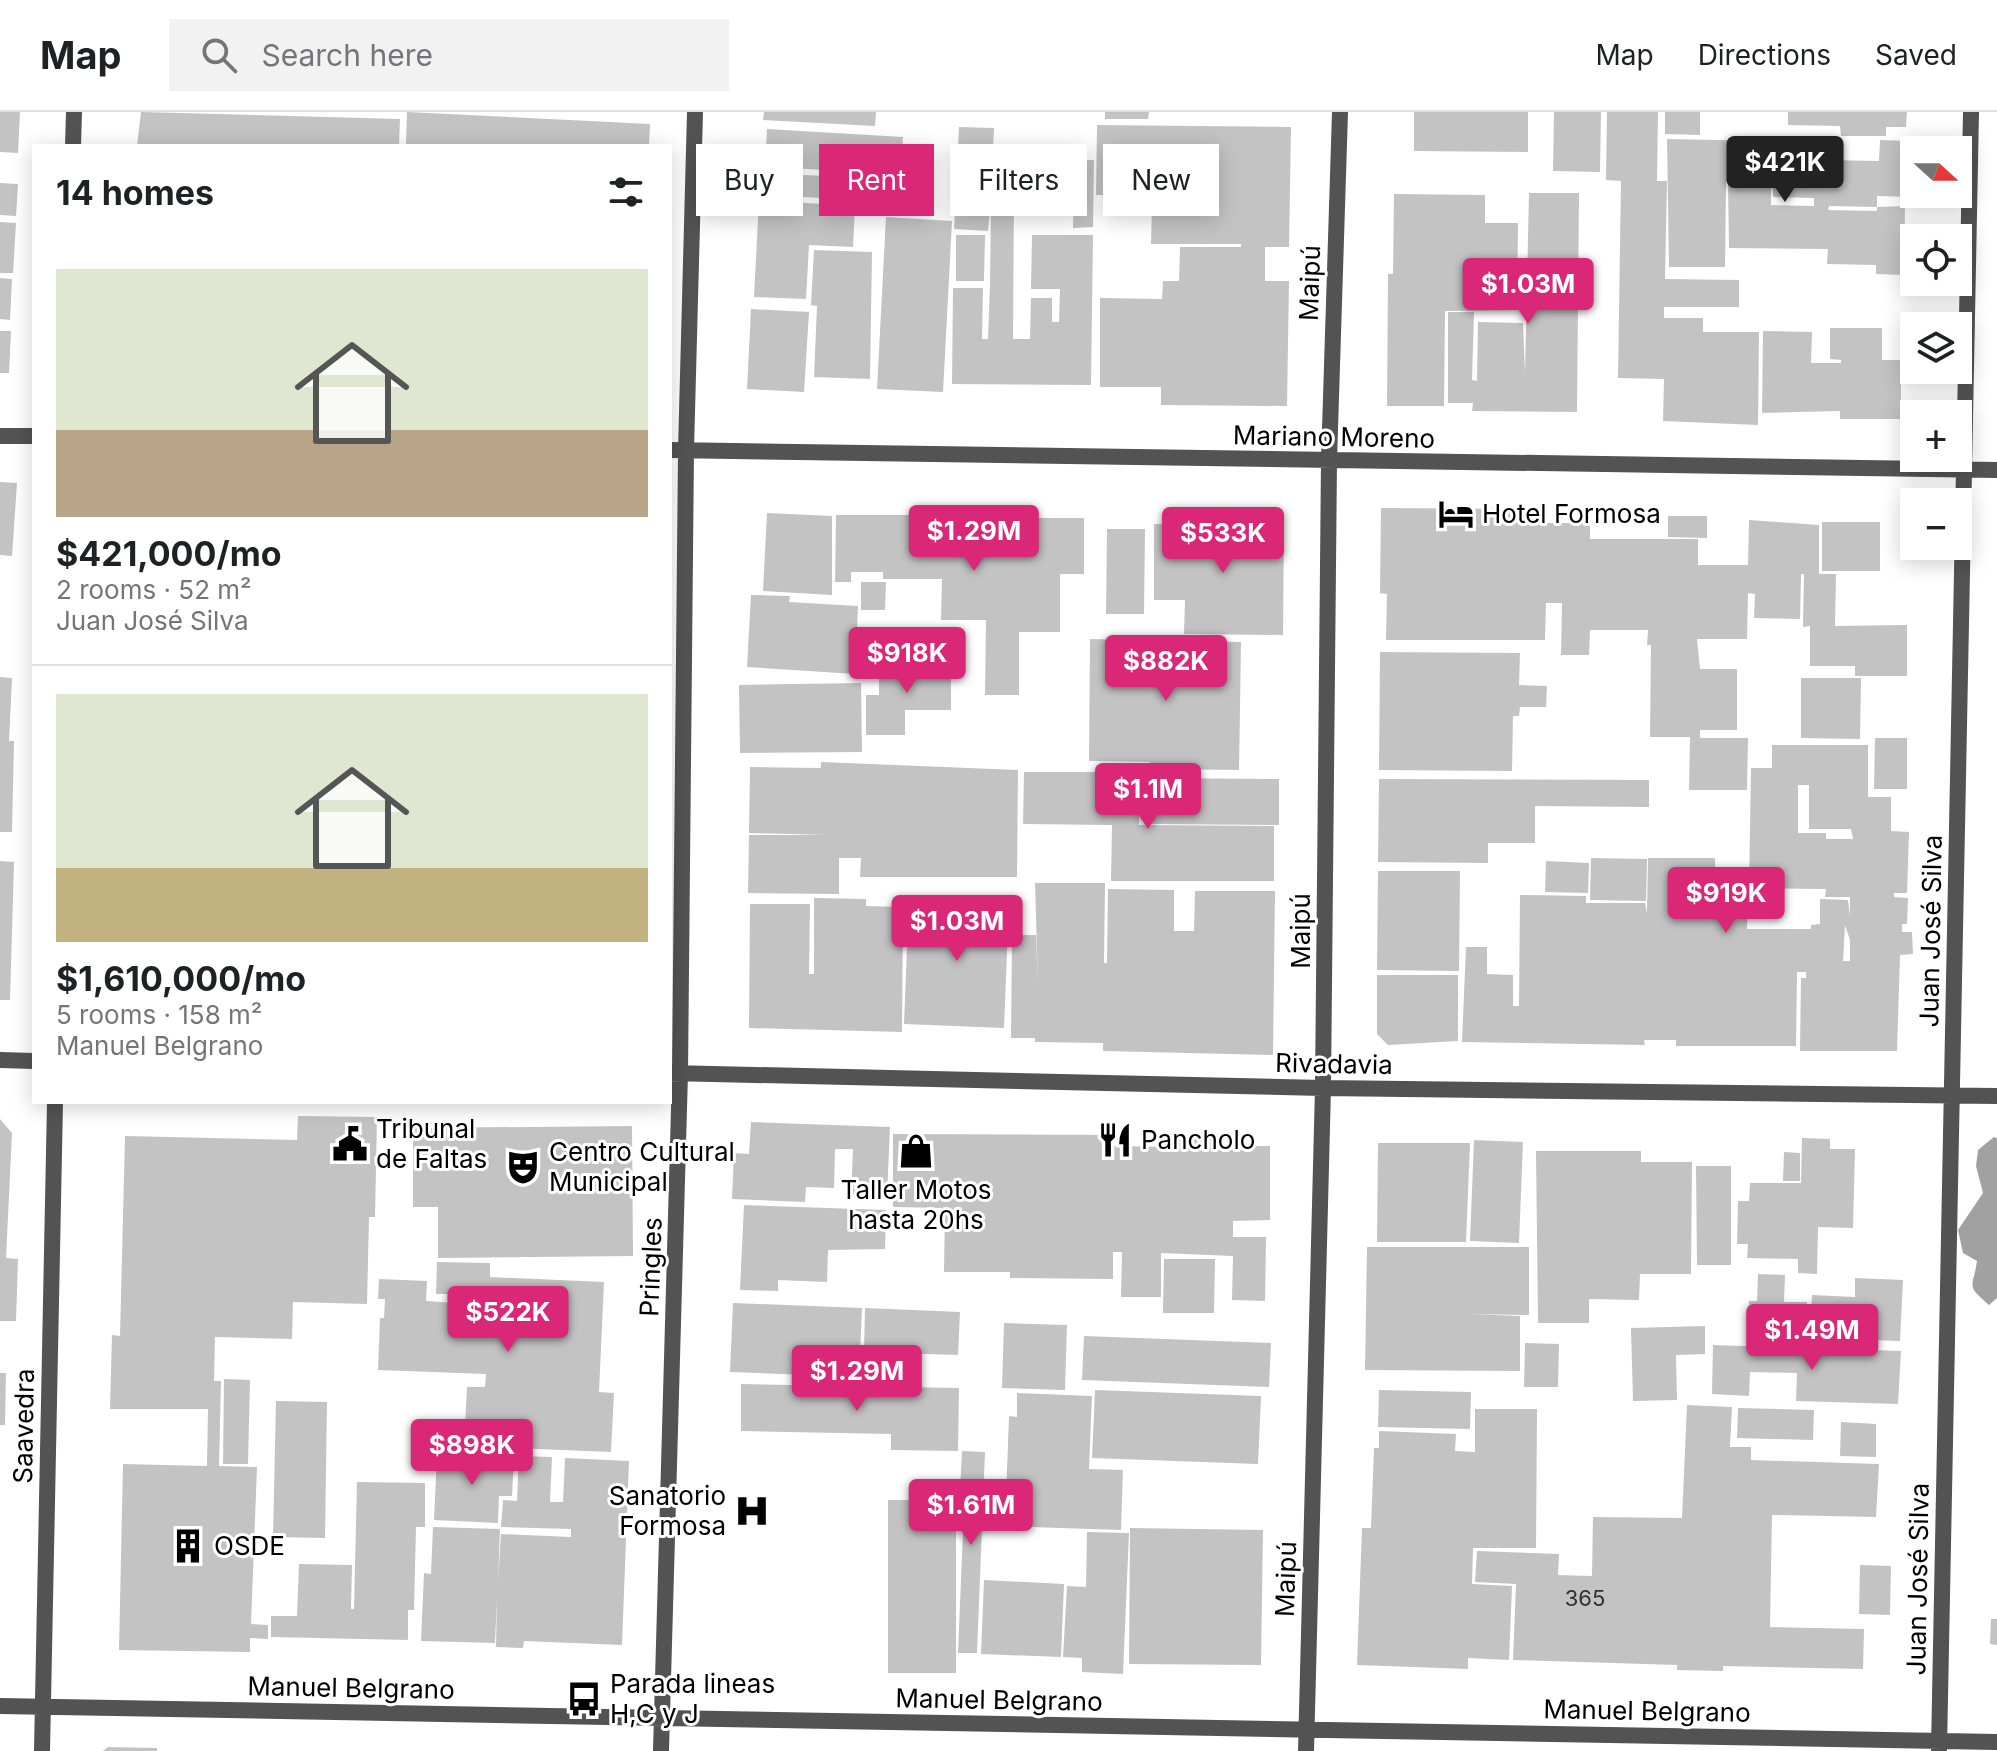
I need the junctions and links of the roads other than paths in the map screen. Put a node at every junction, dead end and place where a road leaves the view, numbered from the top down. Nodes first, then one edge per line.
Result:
1 (74, 112) edge
2 (695, 112) edge
3 (1340, 112) edge
4 (1971, 112) edge
5 (73, 144) edge
6 (1965, 400) edge
7 (0, 436) edge
8 (32, 436) edge
9 (678, 450) edge
10 (1329, 461) junction
11 (1900, 467) edge
12 (1972, 468) edge
13 (1997, 470) edge
14 (1964, 472) edge
15 (0, 1060) edge
16 (32, 1061) edge
17 (675, 1073) edge
18 (1323, 1088) junction
19 (1952, 1095) junction
20 (1997, 1096) edge
21 (55, 1104) edge
22 (0, 1706) edge
23 (43, 1707) junction
24 (661, 1717) junction
25 (1306, 1729) junction
26 (1997, 1742) edge
27 (1939, 1746) edge
28 (42, 1751) edge
29 (661, 1751) edge
30 (1306, 1751) edge

1 - 5 street
2 - 9 street, Pringles
3 - 10 street, Maipú
4 - 6 street, Juan José Silva
7 - 8 street
9 - 10 street, Mariano Moreno
9 - 17 street, Pringles
10 - 11 street, Mariano Moreno
10 - 18 street, Maipú
12 - 13 street, Mariano Moreno
14 - 19 street, Juan José Silva
15 - 16 street
17 - 18 street, Rivadavia
17 - 24 street, Pringles
18 - 19 street, Rivadavia
18 - 25 street, Maipú
19 - 20 street, Rivadavia
19 - 27 street, Juan José Silva
21 - 23 street, Saavedra
22 - 23 street, Manuel Belgrano
23 - 24 street, Manuel Belgrano
23 - 28 street, Saavedra
24 - 25 street, Manuel Belgrano
24 - 29 street, Pringles
25 - 27 street, Manuel Belgrano
25 - 30 street, Maipú
26 - 27 street, Manuel Belgrano

